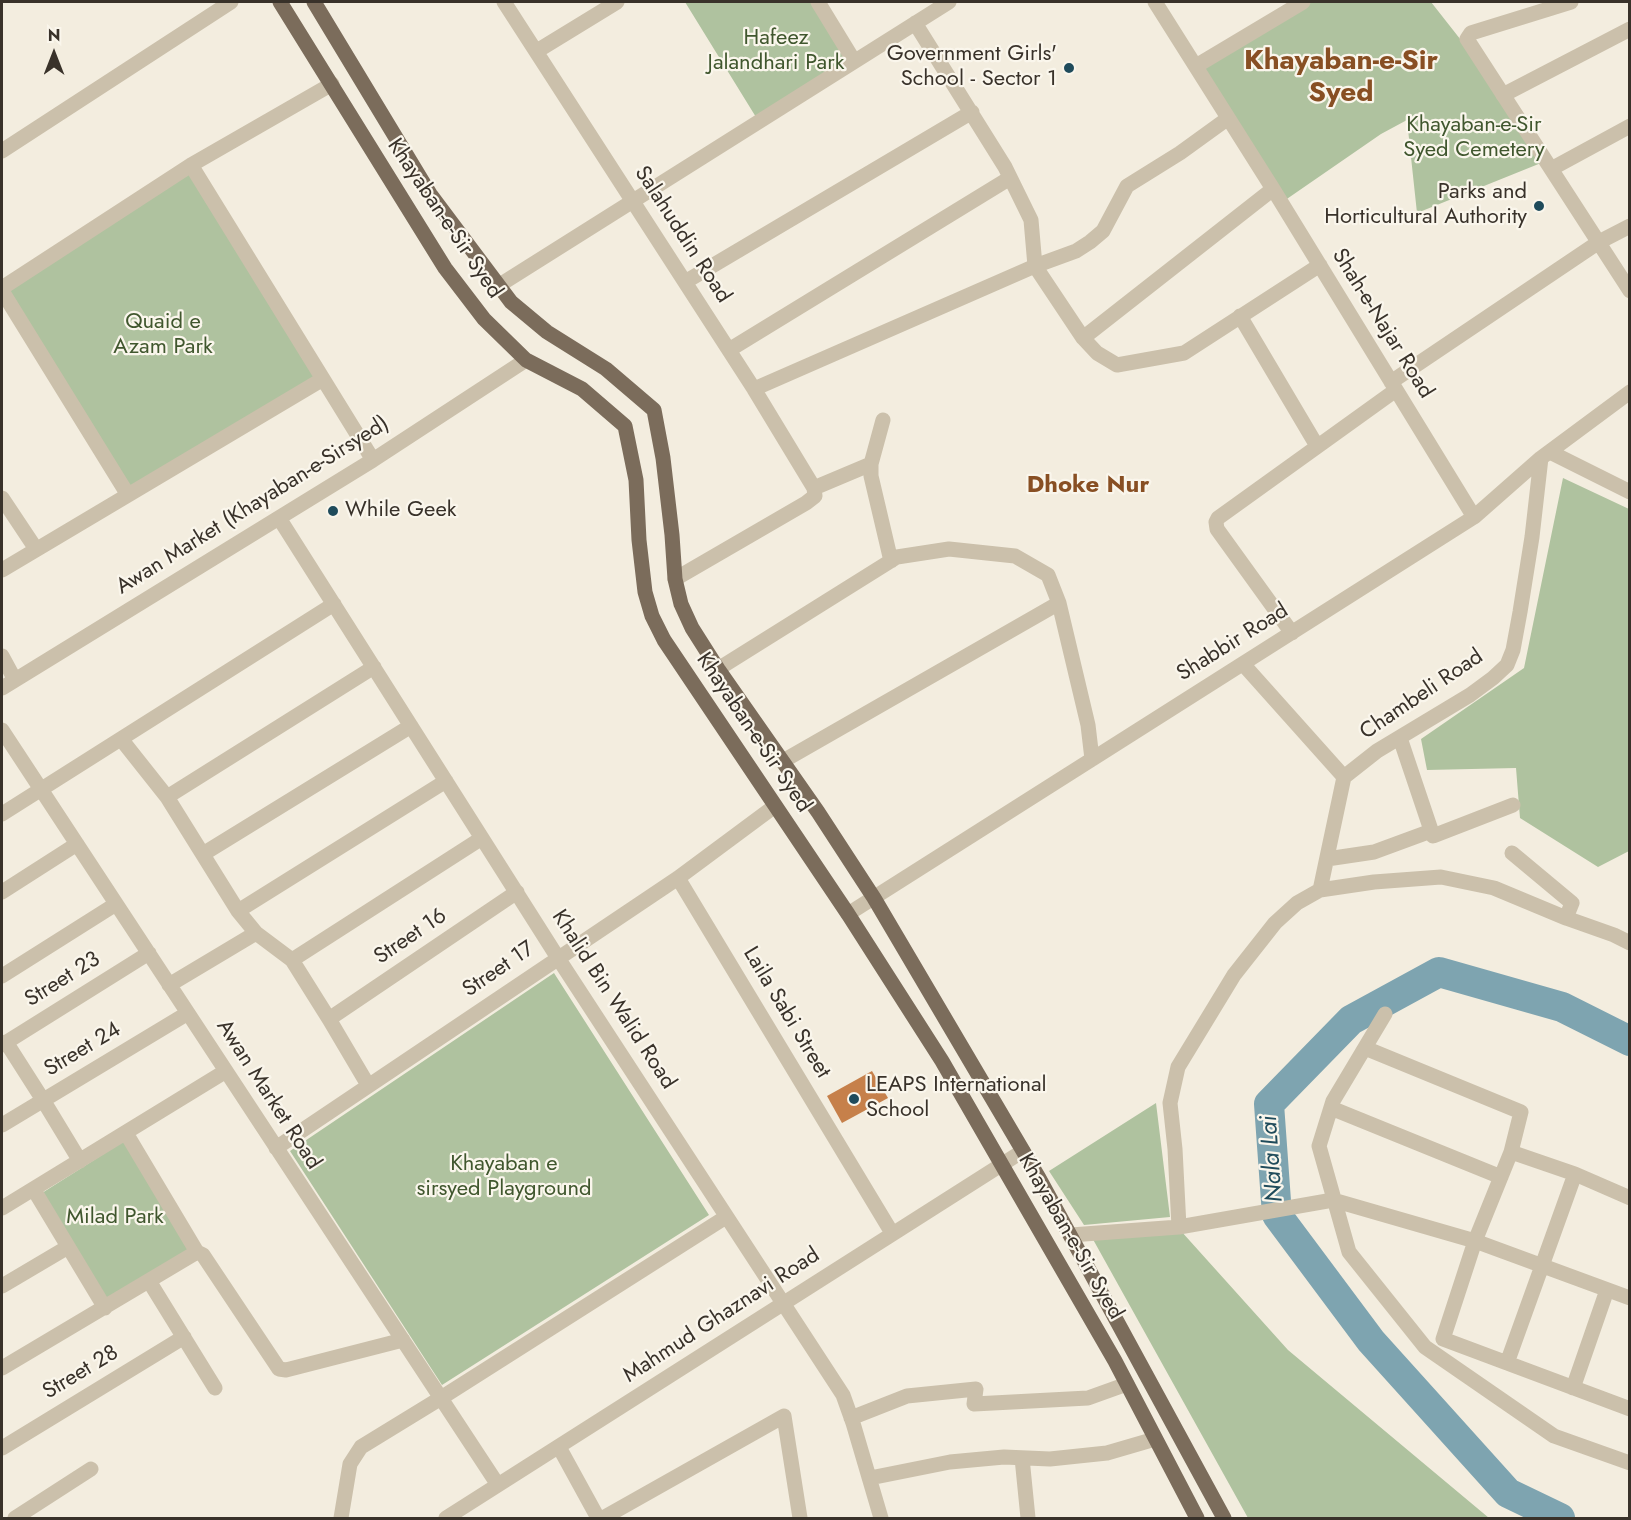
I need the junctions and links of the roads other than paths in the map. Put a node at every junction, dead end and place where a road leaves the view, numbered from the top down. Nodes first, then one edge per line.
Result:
1 (231, 2) edge
2 (280, 2) edge
3 (314, 2) edge
4 (504, 2) edge
5 (617, 2) edge
6 (818, 2) edge
7 (949, 2) edge
8 (1155, 2) edge
9 (1303, 2) edge
10 (1571, 2) edge
11 (1532, 8) edge
12 (915, 23) junction
13 (1629, 29) edge
14 (537, 51) junction
15 (854, 61) junction
16 (1196, 66) junction
17 (332, 84) junction
18 (1503, 95) junction
19 (972, 112) junction
20 (1227, 118) junction
21 (1629, 126) edge
22 (2, 151) edge
23 (191, 165) junction
24 (1551, 169) junction
25 (1010, 178) junction
26 (1273, 189) junction
27 (633, 201) junction
28 (1629, 226) edge
29 (1599, 243) junction
30 (1320, 265) junction
31 (1035, 266) junction
32 (685, 282) junction
33 (498, 286) junction
34 (2, 290) edge
35 (1629, 291) edge
36 (1240, 316) junction
37 (1083, 338) junction
38 (729, 350) junction
39 (526, 360) junction
40 (323, 379) junction
41 (1394, 386) junction
42 (754, 389) junction
43 (1629, 392) edge
44 (883, 420) dead end
45 (1317, 447) junction
46 (1545, 455) junction
47 (373, 460) junction
48 (870, 464) junction
49 (815, 492) junction
50 (1629, 492) edge
51 (128, 495) junction
52 (2, 498) edge
53 (1474, 517) junction
54 (279, 518) junction
55 (36, 549) junction
56 (891, 561) junction
57 (2, 570) edge
58 (675, 579) junction
59 (1059, 603) junction
60 (334, 604) junction
61 (1292, 633) junction
62 (2, 656) edge
63 (1244, 664) junction
64 (374, 667) junction
65 (718, 669) junction
66 (15, 680) junction
67 (2, 688) edge
68 (411, 726) junction
69 (2, 730) edge
70 (1400, 738) junction
71 (121, 739) junction
72 (1092, 759) junction
73 (783, 761) junction
74 (1344, 777) junction
75 (446, 781) junction
76 (41, 789) junction
77 (167, 797) junction
78 (1513, 805) dead end
79 (775, 806) junction
80 (2, 814) edge
81 (1431, 831) junction
82 (482, 838) junction
83 (77, 844) junction
84 (1512, 853) dead end
85 (203, 854) junction
86 (1327, 859) junction
87 (678, 878) junction
88 (1320, 890) junction
89 (2, 892) edge
90 (517, 892) junction
91 (874, 897) junction
92 (116, 904) junction
93 (238, 911) junction
94 (848, 914) junction
95 (1566, 918) junction
96 (1629, 925) edge
97 (256, 933) junction
98 (1614, 934) junction
99 (1629, 943) edge
100 (149, 953) junction
101 (558, 958) junction
102 (292, 960) junction
103 (2, 976) edge
104 (169, 985) junction
105 (188, 1013) junction
106 (1385, 1014) dead end
107 (329, 1019) junction
108 (4, 1044) edge
109 (1365, 1048) junction
110 (226, 1071) junction
111 (368, 1085) junction
112 (43, 1100) junction
113 (1331, 1108) junction
114 (2, 1125) edge
115 (126, 1132) junction
116 (276, 1148) junction
117 (1023, 1151) junction
118 (1511, 1152) junction
119 (80, 1161) junction
120 (1002, 1164) junction
121 (1575, 1174) junction
122 (1501, 1177) junction
123 (33, 1190) junction
124 (1629, 1198) edge
125 (1326, 1201) junction
126 (2, 1208) edge
127 (726, 1217) junction
128 (1184, 1226) junction
129 (892, 1233) junction
130 (1071, 1235) junction
131 (1475, 1241) junction
132 (68, 1247) junction
133 (197, 1252) junction
134 (1542, 1266) junction
135 (149, 1281) junction
136 (2, 1286) edge
137 (1608, 1290) junction
138 (1629, 1298) edge
139 (782, 1305) junction
140 (105, 1308) junction
141 (184, 1337) junction
142 (403, 1340) junction
143 (1507, 1363) junction
144 (2, 1368) edge
145 (1127, 1384) junction
146 (215, 1388) dead end
147 (1573, 1388) junction
148 (441, 1398) junction
149 (1629, 1409) edge
150 (851, 1418) junction
151 (1155, 1439) junction
152 (559, 1447) junction
153 (2, 1448) edge
154 (1022, 1458) junction
155 (1629, 1463) edge
156 (91, 1469) dead end
157 (870, 1478) junction
158 (498, 1485) junction
159 (15, 1518) edge
160 (341, 1518) edge
161 (446, 1518) edge
162 (600, 1518) edge
163 (800, 1518) edge
164 (881, 1518) edge
165 (1028, 1518) edge
166 (1197, 1518) edge
167 (1224, 1518) edge

1 - 22 street
2 - 17 main road, Khayaban-e-Sir Syed
3 - 33 main road, Khayaban-e-Sir Syed
4 - 14 street, Salahuddin Road
5 - 14 street
6 - 15 street
7 - 12 street
8 - 16 street, Shah-e-Najar Road
9 - 16 street
10 - 11 street
11 - 18 street
12 - 15 street
12 - 19 street
13 - 18 street
14 - 27 street, Salahuddin Road
15 - 27 street
16 - 20 street, Shah-e-Najar Road
17 - 23 street
17 - 39 main road, Khayaban-e-Sir Syed
18 - 24 street
19 - 25 street
19 - 32 street
20 - 26 street, Shah-e-Najar Road
20 - 31 street
21 - 24 street
23 - 34 street
23 - 40 street
24 - 29 street
25 - 31 street
25 - 38 street
26 - 30 street, Shah-e-Najar Road
26 - 37 street
27 - 32 street, Salahuddin Road
27 - 33 street
28 - 29 street
29 - 35 street
29 - 41 street
30 - 36 street
30 - 41 street, Shah-e-Najar Road
31 - 37 street
31 - 42 street
32 - 38 street, Salahuddin Road
33 - 58 main road, Khayaban-e-Sir Syed
34 - 51 street
36 - 37 street
36 - 45 street
38 - 42 street, Salahuddin Road
39 - 47 street, Awan Market (Khayaban-e-Sirsyed)
39 - 79 main road, Khayaban-e-Sir Syed
40 - 47 street
40 - 51 street
41 - 45 street
41 - 53 street, Shah-e-Najar Road
42 - 49 street, Salahuddin Road
43 - 46 street, Shabbir Road
44 - 48 street
45 - 61 street
46 - 50 street
46 - 53 street, Shabbir Road
46 - 70 street, Chambeli Road
47 - 54 street, Awan Market (Khayaban-e-Sirsyed)
48 - 49 street
48 - 56 street
49 - 58 street
51 - 55 street
52 - 55 street
53 - 61 street, Shabbir Road
54 - 60 street, Khalid Bin Walid Road
54 - 66 street, Awan Market (Khayaban-e-Sirsyed)
55 - 57 street
56 - 59 street
56 - 65 street
58 - 65 main road, Khayaban-e-Sir Syed
59 - 72 street
59 - 73 street
60 - 64 street, Khalid Bin Walid Road
60 - 71 street
61 - 63 street, Shabbir Road
62 - 66 street
63 - 72 street, Shabbir Road
63 - 74 street
64 - 68 street, Khalid Bin Walid Road
64 - 77 street
65 - 73 main road, Khayaban-e-Sir Syed
66 - 67 street, Awan Market (Khayaban-e-Sirsyed)
68 - 75 street, Khalid Bin Walid Road
68 - 85 street
69 - 76 street, Awan Market Road
70 - 74 street, Chambeli Road
70 - 81 street
71 - 76 street
71 - 77 street
72 - 91 street, Shabbir Road
73 - 91 main road, Khayaban-e-Sir Syed
74 - 86 street
75 - 82 street, Khalid Bin Walid Road
75 - 93 street
76 - 80 street
76 - 83 street, Awan Market Road
77 - 85 street
78 - 81 street
79 - 87 street, Street 17
79 - 94 main road, Khayaban-e-Sir Syed
81 - 86 street
82 - 90 street, Khalid Bin Walid Road
82 - 102 street
83 - 89 street
83 - 92 street, Awan Market Road
84 - 95 street
85 - 93 street
86 - 88 street
87 - 101 street, Street 17
87 - 129 street, Laila Sabi Street
88 - 95 street
88 - 128 street
90 - 101 street, Khalid Bin Walid Road
90 - 107 street, Street 16
91 - 94 street, Shabbir Road
91 - 117 main road, Khayaban-e-Sir Syed
92 - 100 street, Awan Market Road
92 - 103 street
93 - 97 street
94 - 120 main road, Khayaban-e-Sir Syed
95 - 98 street
96 - 98 street
97 - 102 street
97 - 104 street
98 - 99 street
100 - 104 street, Awan Market Road
100 - 108 street, Street 23
101 - 111 street, Street 17
101 - 127 street, Khalid Bin Walid Road
102 - 107 street
104 - 105 street, Awan Market Road
105 - 110 street, Awan Market Road
105 - 112 street, Street 24
106 - 109 street
107 - 111 street
108 - 112 street
109 - 113 street
109 - 118 street
110 - 115 street
110 - 116 street, Awan Market Road
111 - 116 street, Street 17
112 - 114 street, Street 24
112 - 119 street
113 - 122 street
113 - 125 street
115 - 119 street
115 - 133 street
116 - 142 street, Awan Market Road
117 - 120 street, Mahmud Ghaznavi Road
117 - 130 main road, Khayaban-e-Sir Syed
118 - 121 street
118 - 122 street
119 - 123 street
120 - 129 street, Mahmud Ghaznavi Road
120 - 145 main road, Khayaban-e-Sir Syed
121 - 124 street
121 - 134 street
122 - 131 street
123 - 126 street
123 - 132 street
125 - 128 street
125 - 131 street
125 - 155 street
127 - 139 street, Khalid Bin Walid Road
127 - 148 street
128 - 130 street
129 - 139 street, Mahmud Ghaznavi Road
130 - 167 main road, Khayaban-e-Sir Syed
131 - 134 street
131 - 143 street
132 - 136 street
132 - 140 street
133 - 135 street
133 - 142 street
134 - 137 street
134 - 143 street
135 - 140 street
135 - 141 street
137 - 138 street
137 - 147 street
139 - 150 street, Khalid Bin Walid Road
139 - 152 street, Mahmud Ghaznavi Road
140 - 144 street
141 - 146 street
141 - 153 street, Street 28
142 - 148 street, Awan Market Road
143 - 147 street
145 - 150 street
145 - 151 main road, Khayaban-e-Sir Syed
147 - 149 street
148 - 158 street, Awan Market Road
148 - 160 street
150 - 157 street, Khalid Bin Walid Road
151 - 154 street
151 - 166 main road, Khayaban-e-Sir Syed
152 - 158 street, Mahmud Ghaznavi Road
152 - 162 street
154 - 157 street
154 - 165 street
156 - 159 street
157 - 164 street, Khalid Bin Walid Road
158 - 161 street, Mahmud Ghaznavi Road
162 - 163 street

